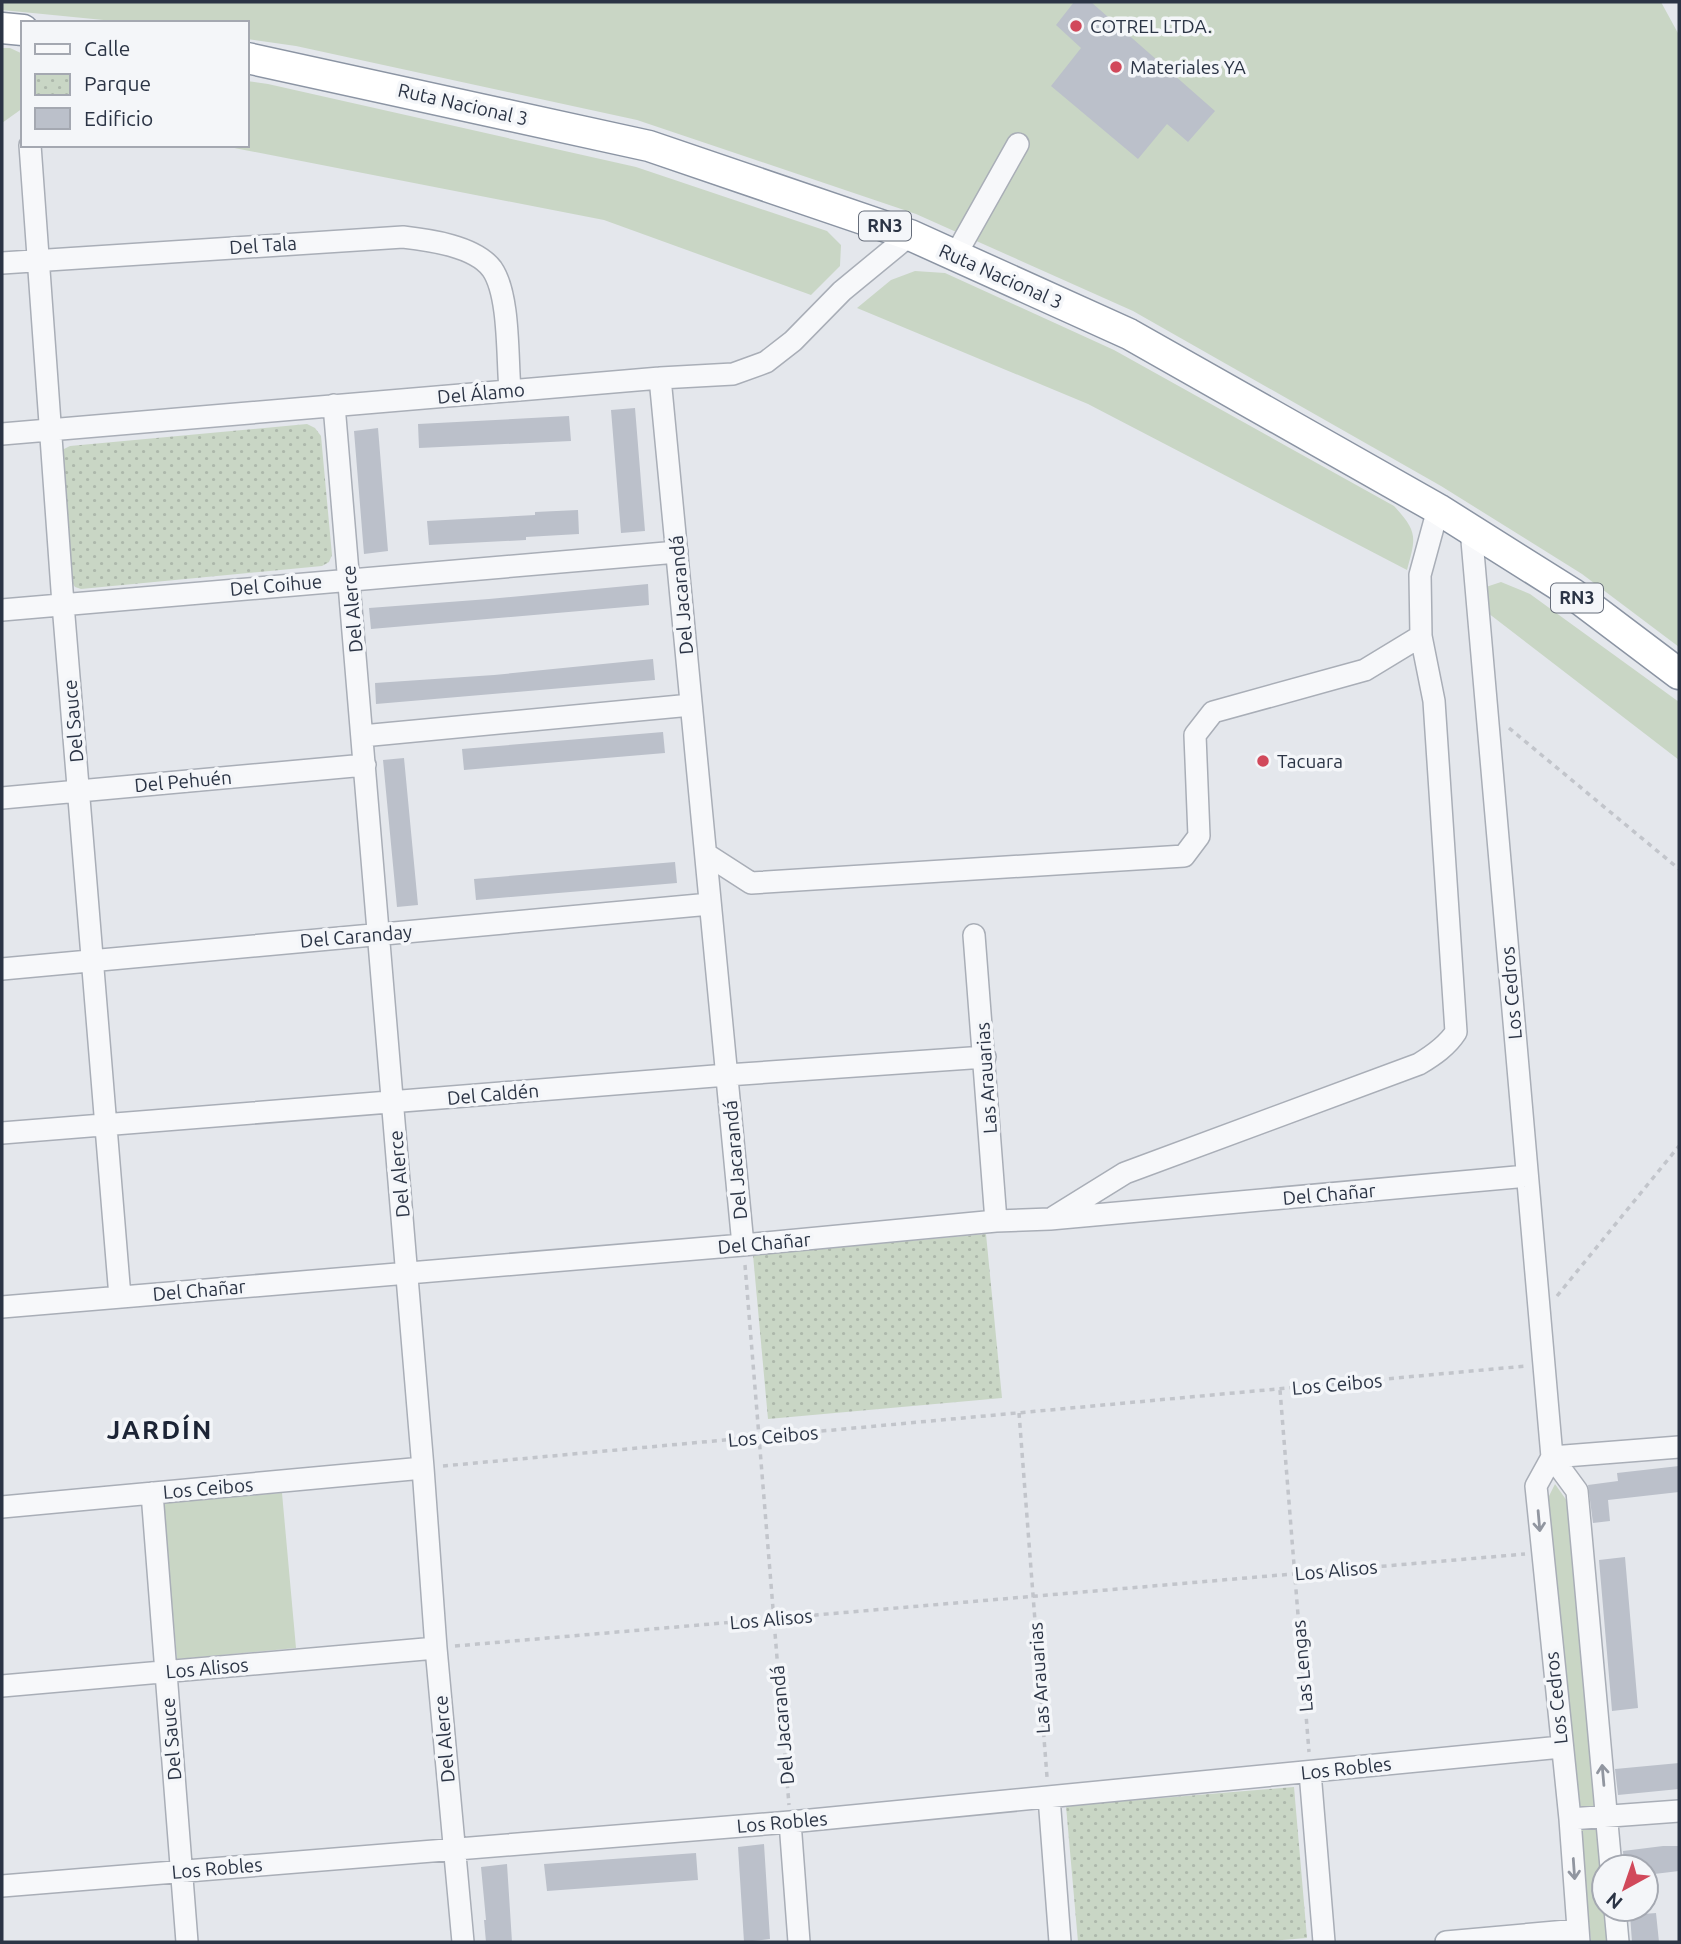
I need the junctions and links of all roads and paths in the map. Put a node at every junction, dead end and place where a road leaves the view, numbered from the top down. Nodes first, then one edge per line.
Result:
1 (2, 28) edge
2 (21, 30) edge
3 (248, 58) edge
4 (1018, 144) dead end
5 (30, 147) edge
6 (910, 235) junction
7 (955, 256) junction
8 (39, 260) junction
9 (2, 263) edge
10 (660, 378) junction
11 (510, 390) junction
12 (334, 405) junction
13 (51, 429) junction
14 (2, 434) edge
15 (1438, 509) junction
16 (1471, 529) junction
17 (677, 552) junction
18 (349, 579) junction
19 (63, 604) junction
20 (2, 610) edge
21 (1421, 636) junction
22 (1679, 674) edge
23 (691, 705) junction
24 (1486, 709) junction
25 (362, 736) junction
26 (365, 765) junction
27 (78, 791) junction
28 (2, 798) edge
29 (706, 854) junction
30 (1679, 869) edge
31 (710, 904) junction
32 (379, 934) junction
33 (974, 935) dead end
34 (92, 961) junction
35 (2, 969) edge
36 (985, 1057) junction
37 (727, 1075) junction
38 (393, 1102) junction
39 (106, 1125) junction
40 (2, 1133) edge
41 (1679, 1146) edge
42 (1527, 1176) junction
43 (1050, 1219) junction
44 (996, 1221) junction
45 (743, 1245) junction
46 (407, 1273) junction
47 (120, 1297) junction
48 (2, 1307) edge
49 (1539, 1317) junction
50 (1544, 1365) junction
51 (1280, 1389) junction
52 (1019, 1413) junction
53 (758, 1437) junction
54 (1679, 1447) edge
55 (1552, 1457) junction
56 (423, 1468) junction
57 (152, 1493) junction
58 (2, 1507) edge
59 (1541, 1552) junction
60 (1294, 1574) junction
61 (1033, 1596) junction
62 (773, 1619) junction
63 (436, 1648) junction
64 (166, 1672) junction
65 (2, 1686) edge
66 (1561, 1747) junction
67 (1310, 1772) junction
68 (1049, 1797) junction
69 (1679, 1811) edge
70 (1607, 1816) junction
71 (1570, 1819) junction
72 (790, 1822) junction
73 (455, 1848) junction
74 (1610, 1853) edge
75 (182, 1871) junction
76 (2, 1886) edge
77 (1616, 1923) edge
78 (1579, 1936) edge
79 (187, 1942) edge
80 (463, 1942) edge
81 (799, 1942) edge
82 (1060, 1942) edge
83 (1324, 1942) edge
84 (1446, 1942) edge
85 (1618, 1942) edge

1 - 2 highway
3 - 6 highway, Ruta Nacional 3 / RN3
4 - 7 street
5 - 8 street, Del Sauce
6 - 7 highway, Ruta Nacional 3 / RN3
6 - 10 street, Del Álamo
7 - 15 highway, Ruta Nacional 3 / RN3
8 - 9 street, Del Tala
8 - 11 street, Del Tala
8 - 13 street, Del Sauce
10 - 11 street, Del Álamo
10 - 17 street, Del Jacarandá
11 - 12 street, Del Álamo
12 - 13 street, Del Álamo
12 - 18 street, Del Alerce
13 - 14 street, Del Álamo
13 - 19 street, Del Sauce
15 - 16 highway, Ruta Nacional 3 / RN3
15 - 21 street
16 - 22 highway, Ruta Nacional 3 / RN3
16 - 24 street, Los Cedros
17 - 18 street, Del Coihue
17 - 23 street, Del Jacarandá
18 - 19 street, Del Coihue
18 - 25 street, Del Alerce
19 - 20 street, Del Coihue
19 - 27 street, Del Sauce
21 - 29 street
21 - 43 street
23 - 25 street
23 - 29 street, Del Jacarandá
24 - 30 path
24 - 42 street, Los Cedros
25 - 26 street, Del Alerce
26 - 27 street, Del Pehuén
26 - 32 street, Del Alerce
27 - 28 street, Del Pehuén
27 - 34 street, Del Sauce
29 - 31 street, Del Jacarandá
31 - 32 street, Del Caranday
31 - 37 street, Del Jacarandá
32 - 34 street, Del Caranday
32 - 38 street, Del Alerce
33 - 36 street, Las Arauarias
34 - 35 street, Del Caranday
34 - 39 street, Del Sauce
36 - 37 street, Del Caldén
36 - 44 street, Las Arauarias
37 - 38 street, Del Caldén
37 - 45 street, Del Jacarandá
38 - 39 street, Del Caldén
38 - 46 street, Del Alerce
39 - 40 street, Del Caldén
39 - 47 street, Del Sauce
41 - 49 path
42 - 43 street, Del Chañar
42 - 49 street, Los Cedros
43 - 44 street, Del Chañar
44 - 45 street, Del Chañar
45 - 46 street, Del Chañar
45 - 53 path, Del Jacarandá
46 - 47 street, Del Chañar
46 - 56 street, Del Alerce
47 - 48 street, Del Chañar
49 - 50 street, Los Cedros
50 - 51 path, Los Ceibos
50 - 55 street, Los Cedros
51 - 52 path, Los Ceibos
51 - 60 path, Las Lengas
52 - 53 path, Los Ceibos
52 - 61 path, Las Arauarias
53 - 56 path, Los Ceibos
53 - 62 path, Del Jacarandá
54 - 55 street
55 -> 59 street, Los Cedros
70 -> 55 street, Los Cedros
56 - 57 street, Los Ceibos
56 - 63 street, Del Alerce
57 - 58 street, Los Ceibos
57 - 64 street, Del Sauce
59 - 60 path, Los Alisos
59 - 66 street, Los Cedros
60 - 61 path, Los Alisos
60 - 67 path, Las Lengas
61 - 62 path, Los Alisos
61 - 68 path, Las Arauarias
62 - 63 path, Los Alisos
62 - 72 path, Del Jacarandá
63 - 64 street, Los Alisos
63 - 73 street, Del Alerce
64 - 65 street, Los Alisos
64 - 75 street, Del Sauce
66 - 67 street, Los Robles
66 - 71 street, Los Cedros
67 - 68 street, Los Robles
67 - 83 street
68 - 72 street, Los Robles
68 - 82 street
69 - 70 street
70 - 71 street
70 - 74 street, Los Cedros
71 -> 78 street, Los Cedros
72 - 73 street, Los Robles
72 - 81 street
73 - 75 street, Los Robles
73 - 80 street, Del Alerce
75 - 76 street, Los Robles
75 - 79 street, Del Sauce
77 - 85 street
78 - 84 street

